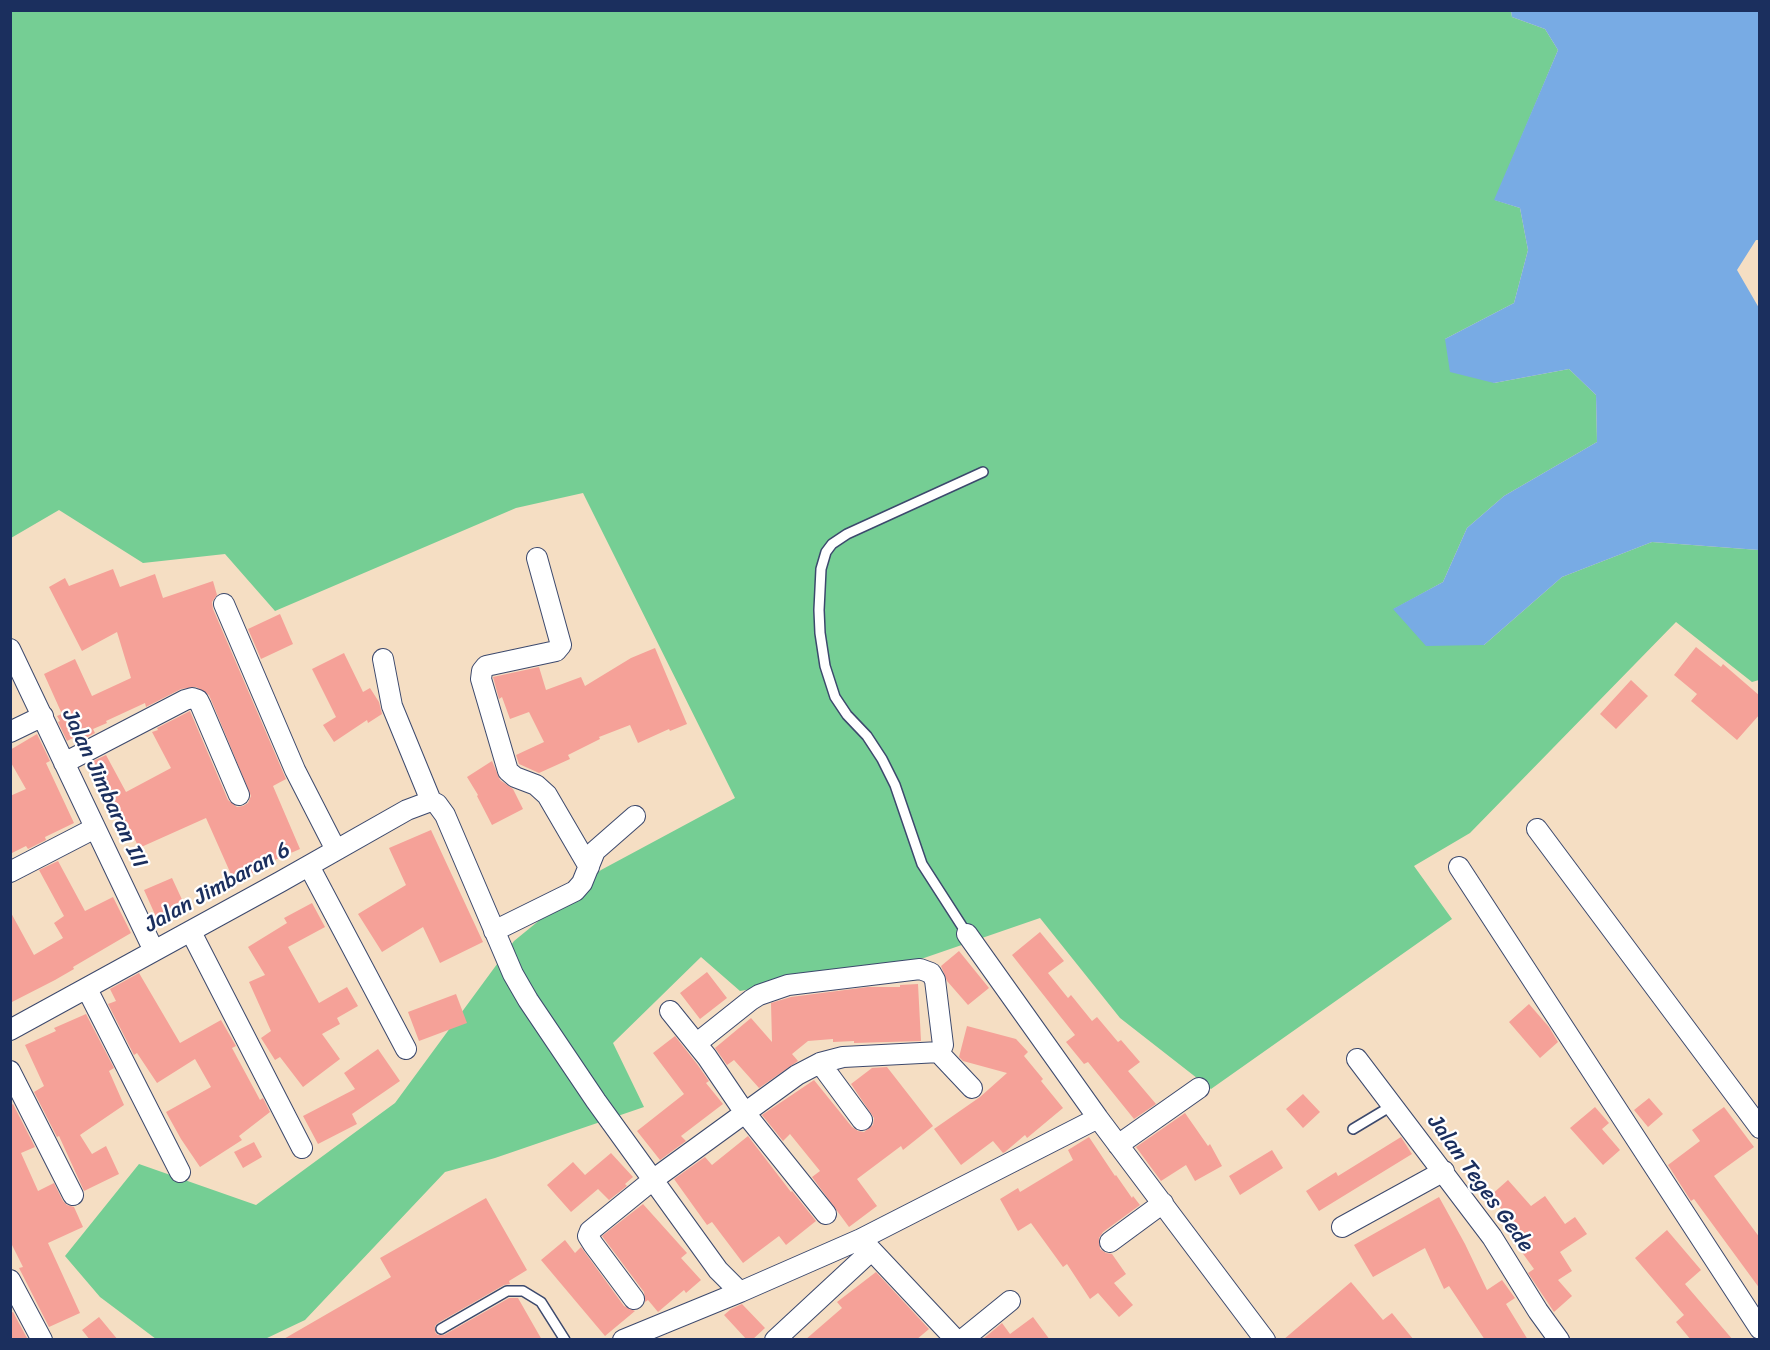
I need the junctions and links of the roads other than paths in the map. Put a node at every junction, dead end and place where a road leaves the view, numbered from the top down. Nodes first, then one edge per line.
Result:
1 (983, 472) dead end
2 (537, 558) dead end
3 (224, 604) dead end
4 (10, 649) edge
5 (383, 659) dead end
6 (43, 716) junction
7 (10, 732) edge
8 (64, 763) junction
9 (239, 795) dead end
10 (438, 808) junction
11 (635, 816) dead end
12 (95, 828) junction
13 (1536, 829) dead end
14 (336, 850) junction
15 (309, 866) junction
16 (589, 867) junction
17 (1459, 867) dead end
18 (10, 872) edge
19 (494, 931) junction
20 (192, 932) junction
21 (967, 934) joint
22 (154, 951) junction
23 (87, 989) junction
24 (670, 1011) dead end
25 (10, 1030) edge
26 (697, 1043) junction
27 (406, 1049) dead end
28 (939, 1053) junction
29 (1357, 1059) dead end
30 (820, 1063) junction
31 (10, 1071) edge
32 (972, 1088) dead end
33 (1199, 1088) dead end
34 (1393, 1104) junction
35 (745, 1113) junction
36 (1098, 1118) junction
37 (862, 1120) dead end
38 (1760, 1128) edge
39 (1353, 1129) dead end
40 (1118, 1145) junction
41 (302, 1148) dead end
42 (1443, 1171) junction
43 (180, 1172) dead end
44 (654, 1179) junction
45 (73, 1195) dead end
46 (1163, 1203) junction
47 (826, 1214) dead end
48 (1342, 1227) dead end
49 (1110, 1242) dead end
50 (866, 1245) junction
51 (10, 1280) edge
52 (740, 1292) junction
53 (634, 1299) dead end
54 (1010, 1301) dead end
55 (441, 1329) dead end
56 (1760, 1329) edge
57 (952, 1338) edge
58 (42, 1340) edge
59 (565, 1340) edge
60 (623, 1340) edge
61 (775, 1340) edge
62 (1265, 1340) edge
63 (1559, 1340) edge

1 - 21 lane
2 - 16 street
3 - 14 street
4 - 6 street, Jalan Jimbaran III
5 - 10 street
6 - 7 street
6 - 8 street, Jalan Jimbaran III
8 - 9 street
8 - 12 street, Jalan Jimbaran III
10 - 14 street, Jalan Jimbaran 6
10 - 19 street
11 - 16 street
12 - 18 street
12 - 22 street, Jalan Jimbaran III
13 - 38 street
14 - 15 street, Jalan Jimbaran 6
15 - 20 street, Jalan Jimbaran 6
15 - 27 street
16 - 19 street
17 - 56 street
19 - 44 street
20 - 22 street, Jalan Jimbaran 6
20 - 41 street
21 - 36 street
22 - 23 street, Jalan Jimbaran 6
23 - 25 street, Jalan Jimbaran 6
23 - 43 street
24 - 26 street
26 - 28 street
26 - 35 street
28 - 30 street
28 - 32 street
29 - 34 street, Jalan Teges Gede
30 - 35 street
30 - 37 street
31 - 45 street
33 - 40 street
34 - 39 lane
34 - 42 street, Jalan Teges Gede
35 - 44 street
35 - 47 street
36 - 40 street
36 - 50 street
40 - 46 street
42 - 48 street
42 - 63 street, Jalan Teges Gede
44 - 52 street
44 - 53 street
46 - 49 street
46 - 62 street
50 - 52 street
50 - 57 street
50 - 61 street
51 - 58 street
52 - 60 street
54 - 57 street
55 - 59 lane

